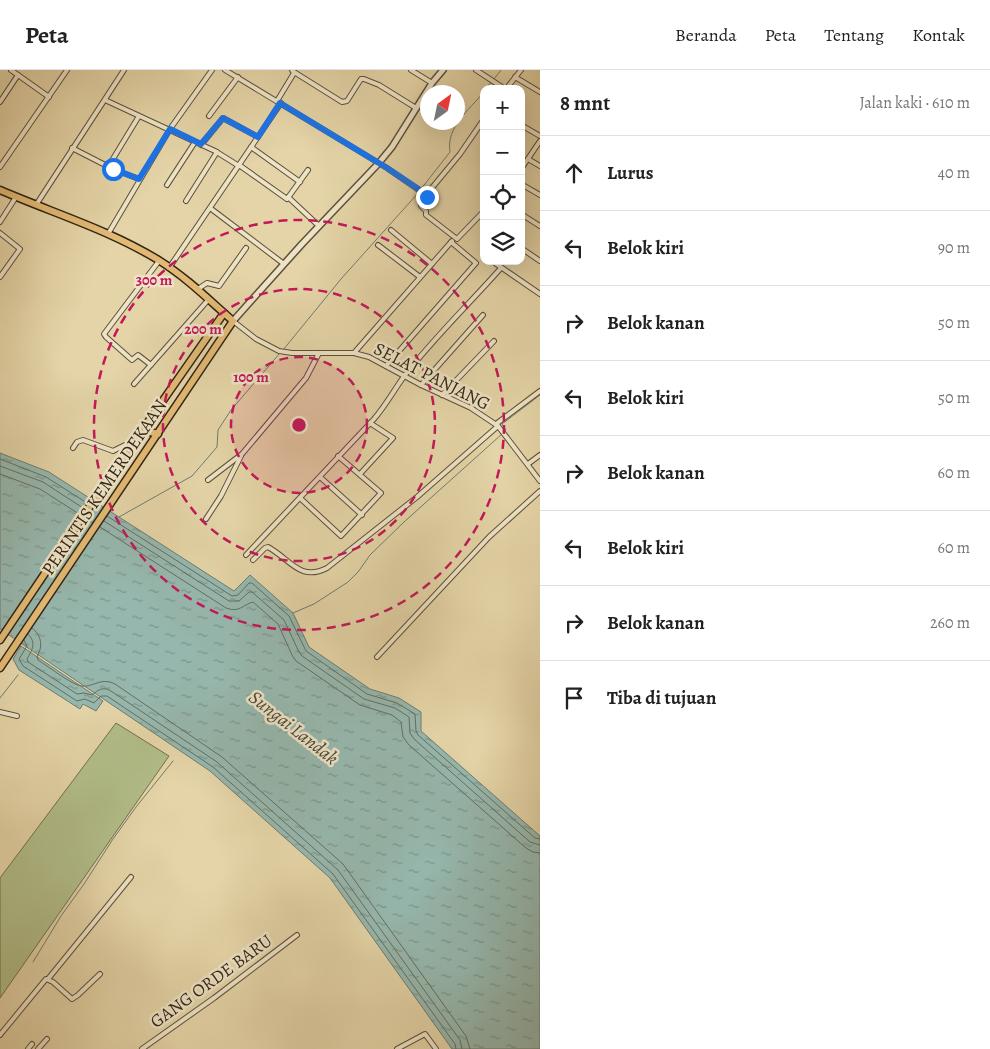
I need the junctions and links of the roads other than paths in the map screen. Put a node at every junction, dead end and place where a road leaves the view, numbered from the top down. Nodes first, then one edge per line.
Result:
1 (11, 70) edge
2 (67, 70) edge
3 (124, 70) edge
4 (212, 70) edge
5 (226, 70) edge
6 (411, 70) edge
7 (443, 70) edge
8 (476, 70) edge
9 (521, 70) edge
10 (293, 71) edge
11 (18, 75) junction
12 (238, 77) junction
13 (516, 77) junction
14 (432, 83) junction
15 (501, 85) edge
16 (509, 85) edge
17 (540, 92) edge
18 (49, 97) junction
19 (105, 100) junction
20 (0, 102) edge
21 (279, 102) junction
22 (416, 108) junction
23 (140, 116) junction
24 (209, 116) dead end
25 (480, 125) edge
26 (525, 127) edge
27 (170, 129) junction
28 (540, 136) edge
29 (258, 137) junction
30 (540, 141) edge
31 (195, 142) junction
32 (201, 144) junction
33 (251, 147) junction
34 (72, 148) junction
35 (217, 152) junction
36 (528, 160) junction
37 (525, 163) edge
38 (378, 164) junction
39 (239, 166) junction
40 (540, 166) edge
41 (0, 167) edge
42 (108, 167) junction
43 (308, 170) dead end
44 (139, 179) junction
45 (300, 182) junction
46 (167, 184) dead end
47 (525, 186) edge
48 (0, 190) edge
49 (424, 194) junction
50 (540, 195) edge
51 (16, 197) junction
52 (288, 197) junction
53 (186, 200) dead end
54 (36, 205) junction
55 (210, 208) junction
56 (480, 215) edge
57 (525, 217) edge
58 (0, 222) edge
59 (318, 226) junction
60 (540, 226) edge
61 (390, 230) dead end
62 (0, 233) edge
63 (108, 234) junction
64 (455, 238) junction
65 (451, 242) junction
66 (378, 245) dead end
67 (246, 248) dead end
68 (525, 251) edge
69 (160, 261) junction
70 (540, 261) edge
71 (284, 264) junction
72 (432, 264) junction
73 (497, 265) edge
74 (169, 268) junction
75 (501, 268) junction
76 (0, 278) edge
77 (420, 278) junction
78 (198, 289) junction
79 (540, 294) edge
80 (209, 299) junction
81 (224, 313) junction
82 (483, 315) dead end
83 (233, 322) junction
84 (494, 341) dead end
85 (319, 353) junction
86 (354, 353) junction
87 (151, 365) junction
88 (386, 366) junction
89 (404, 376) junction
90 (134, 384) dead end
91 (421, 385) junction
92 (540, 392) edge
93 (442, 395) junction
94 (370, 423) junction
95 (497, 425) junction
96 (142, 430) junction
97 (158, 434) junction
98 (131, 446) junction
99 (73, 448) dead end
100 (242, 454) junction
101 (338, 456) junction
102 (540, 456) edge
103 (528, 464) junction
104 (360, 474) junction
105 (320, 477) junction
106 (208, 480) dead end
107 (540, 481) edge
108 (540, 491) edge
109 (300, 498) junction
110 (362, 516) junction
111 (206, 519) dead end
112 (246, 555) dead end
113 (253, 560) dead end
114 (0, 640) edge
115 (377, 657) dead end
116 (0, 668) edge
117 (0, 712) edge
118 (17, 716) dead end
119 (131, 877) dead end
120 (297, 935) dead end
121 (100, 974) dead end
122 (48, 979) junction
123 (0, 1035) edge
124 (47, 1039) dead end
125 (32, 1044) dead end
126 (28, 1049) edge
127 (38, 1049) edge
128 (142, 1049) edge
129 (397, 1049) edge
130 (436, 1049) edge

1 - 11 street
2 - 18 street
3 - 19 street
4 - 27 street
5 - 12 street
6 - 14 street
7 - 14 street
8 - 15 street
9 - 13 street
10 - 21 street
10 - 22 street
11 - 18 street
11 - 20 street
12 - 21 street
12 - 24 street
13 - 16 street
13 - 17 street
14 - 22 street
18 - 41 street
19 - 23 street
19 - 34 street
21 - 29 street
21 - 38 street
22 - 38 street
23 - 27 street
23 - 42 street
25 - 49 street
26 - 28 street
27 - 31 street
27 - 44 street
29 - 32 street
29 - 33 street
30 - 36 street
31 - 32 street
31 - 46 street
32 - 35 street
33 - 39 street
33 - 45 street
34 - 42 street
34 - 54 street
35 - 39 street
35 - 53 street
36 - 37 street
36 - 40 street
38 - 49 street
38 - 59 street
39 - 52 street
39 - 55 street
42 - 44 street
43 - 45 street
44 - 63 street
45 - 52 street
47 - 50 street
48 - 51 highway
49 - 64 street
51 - 54 highway
51 - 58 street
52 - 59 street
54 - 63 highway
55 - 71 street
55 - 74 street
56 - 64 street
57 - 60 street
59 - 71 street
61 - 72 street
62 - 76 street
63 - 69 highway
64 - 65 street
65 - 72 street
65 - 88 street
66 - 77 street
67 - 78 street
68 - 70 street
69 - 74 highway
69 - 87 street
71 - 83 street
72 - 77 street
73 - 75 street
74 - 78 highway
75 - 79 street
75 - 89 street
77 - 86 street
78 - 80 highway
80 - 81 highway
80 - 87 street
81 - 83 highway
81 - 96 highway
82 - 91 street
83 - 85 street, SELAT PANJANG
83 - 97 highway, PERINTIS KEMERDEKAAN
84 - 93 street
85 - 86 street, SELAT PANJANG
85 - 100 street
86 - 88 street, SELAT PANJANG
87 - 90 street
88 - 89 street, SELAT PANJANG
89 - 91 street, SELAT PANJANG
89 - 94 street
91 - 93 street, SELAT PANJANG
92 - 95 street
93 - 95 street, SELAT PANJANG
94 - 101 street
94 - 104 street
95 - 103 street, SELAT PANJANG
95 - 113 street
96 - 97 highway
96 - 98 highway
97 - 116 highway, PERINTIS KEMERDEKAAN
98 - 99 street
98 - 114 highway
100 - 106 street
100 - 111 street
101 - 104 street
101 - 105 street
102 - 103 street
103 - 107 street, SELAT PANJANG
104 - 110 street
105 - 109 street
105 - 110 street
108 - 115 street
109 - 110 street
109 - 112 street
117 - 118 street
119 - 122 street
120 - 128 street, GANG ORDE BARU
121 - 122 street
122 - 123 street
124 - 127 street
125 - 126 street
129 - 130 street

